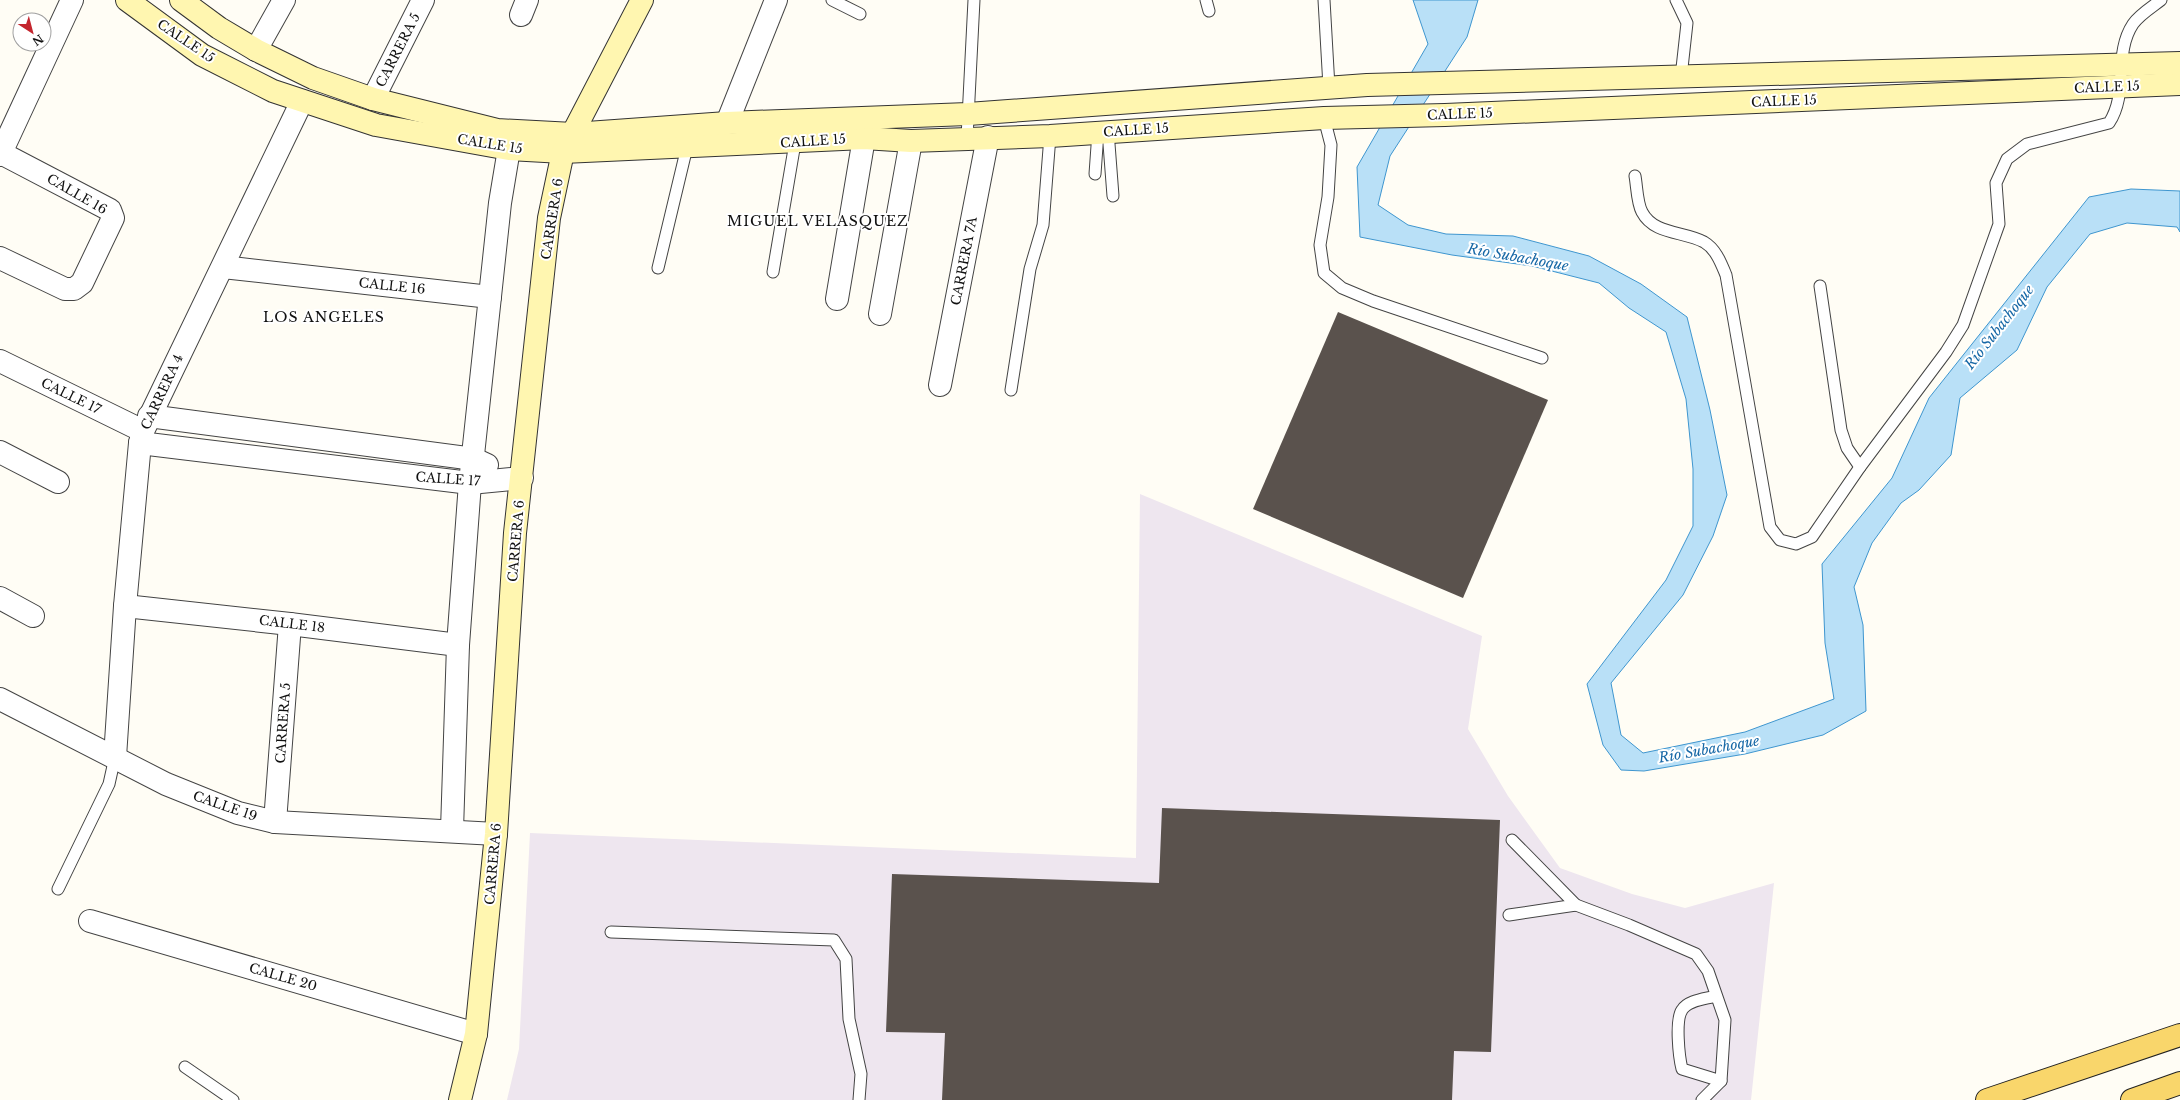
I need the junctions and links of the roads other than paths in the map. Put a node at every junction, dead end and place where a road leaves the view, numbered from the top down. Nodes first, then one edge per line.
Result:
1 (72, 0) edge
2 (127, 0) edge
3 (181, 0) edge
4 (284, 0) edge
5 (423, 0) edge
6 (642, 0) edge
7 (776, 0) edge
8 (832, 0) edge
9 (974, 0) edge
10 (1324, 0) edge
11 (1676, 0) edge
12 (2161, 0) edge
13 (860, 14) dead end
14 (256, 50) junction
15 (2180, 63) edge
16 (2121, 64) junction
17 (1681, 77) junction
18 (2180, 84) edge
19 (1329, 87) junction
20 (2120, 87) junction
21 (373, 100) junction
22 (302, 101) junction
23 (1678, 105) junction
24 (968, 114) junction
25 (1324, 118) junction
26 (727, 123) junction
27 (1103, 132) junction
28 (573, 134) junction
29 (1050, 136) junction
30 (988, 137) junction
31 (864, 138) junction
32 (967, 138) junction
33 (512, 140) junction
34 (911, 141) junction
35 (795, 143) junction
36 (687, 147) junction
37 (563, 152) junction
38 (1, 154) edge
39 (1095, 174) dead end
40 (1635, 176) dead end
41 (1113, 196) dead end
42 (0, 258) edge
43 (223, 267) junction
44 (658, 268) dead end
45 (773, 272) dead end
46 (1820, 286) dead end
47 (490, 297) junction
48 (837, 298) dead end
49 (880, 314) dead end
50 (1542, 358) dead end
51 (0, 361) edge
52 (940, 385) dead end
53 (1011, 390) dead end
54 (144, 430) junction
55 (0, 452) edge
56 (474, 460) junction
57 (1860, 467) junction
58 (522, 478) junction
59 (58, 482) dead end
60 (470, 483) junction
61 (0, 598) edge
62 (125, 606) junction
63 (33, 616) dead end
64 (290, 624) junction
65 (458, 645) junction
66 (0, 699) edge
67 (115, 757) junction
68 (275, 822) junction
69 (452, 830) junction
70 (496, 834) junction
71 (1512, 840) dead end
72 (58, 889) dead end
73 (1576, 905) junction
74 (1509, 915) dead end
75 (90, 921) dead end
76 (611, 932) dead end
77 (1716, 996) junction
78 (476, 1034) junction
79 (2180, 1035) edge
80 (185, 1067) dead end
81 (1721, 1081) junction
82 (2180, 1083) edge
83 (233, 1100) edge
84 (460, 1100) edge
85 (859, 1100) edge
86 (1702, 1100) edge
87 (1987, 1100) edge
88 (2132, 1100) edge

1 - 38 street
2 - 22 street, CALLE 15
3 - 14 street, CALLE 15
4 - 14 street
5 - 21 street, CARRERA 5
6 - 28 street, CARRERA 6
7 - 26 street
8 - 13 lane
9 - 24 lane
10 - 19 lane
11 - 17 lane
12 - 16 lane
14 - 21 street, CALLE 15
15 - 16 street, CALLE 15
16 - 17 street, CALLE 15
16 - 20 lane
17 - 19 street, CALLE 15
17 - 23 street
18 - 20 street, CALLE 15
19 - 24 street, CALLE 15
19 - 25 street
20 - 23 street, CALLE 15
20 - 57 lane
21 - 33 street, CALLE 15
22 - 33 street, CALLE 15
22 - 43 street, CARRERA 4
23 - 25 street, CALLE 15
24 - 26 street, CALLE 15
24 - 32 lane
25 - 27 street, CALLE 15
25 - 50 lane
26 - 28 street, CALLE 15
27 - 29 street, CALLE 15
27 - 39 lane
27 - 41 lane
28 - 33 street, CALLE 15
28 - 37 street, CARRERA 6
29 - 30 street, CALLE 15
29 - 53 lane
30 - 32 street, CALLE 15
30 - 52 street, CARRERA 7A
31 - 34 street, CALLE 15
31 - 35 street, CALLE 15
31 - 48 street
32 - 34 street, CALLE 15
33 - 37 street, CALLE 15
33 - 47 street
34 - 49 street
35 - 36 street, CALLE 15
35 - 45 lane
36 - 37 street, CALLE 15
36 - 44 lane
37 - 58 street, CARRERA 6
38 - 42 street, CALLE 16
40 - 57 lane
43 - 47 street, CALLE 16
43 - 54 street, CARRERA 4
46 - 57 lane
47 - 56 street
51 - 54 street, CALLE 17
54 - 56 street, CALLE 17
54 - 60 street, CALLE 17
54 - 62 street, CARRERA 4
55 - 59 street
56 - 58 street, CALLE 17
56 - 60 street
58 - 60 street, CALLE 17
58 - 70 street, CARRERA 6
60 - 65 street
61 - 63 street
62 - 64 street, CALLE 18
62 - 67 street, CARRERA 4
64 - 65 street, CALLE 18
64 - 68 street, CARRERA 5
65 - 69 street
66 - 67 street, CALLE 19
67 - 68 street, CALLE 19
67 - 72 lane
68 - 69 street, CALLE 19
69 - 70 street, CALLE 19
70 - 78 street, CARRERA 6
71 - 73 lane
73 - 74 lane
73 - 77 lane
75 - 78 street, CALLE 20
76 - 85 lane
77 - 81 lane
77 - 81 lane
78 - 84 street, CARRERA 6
79 - 87 main road
80 - 83 lane
81 - 86 lane
82 - 88 main road

